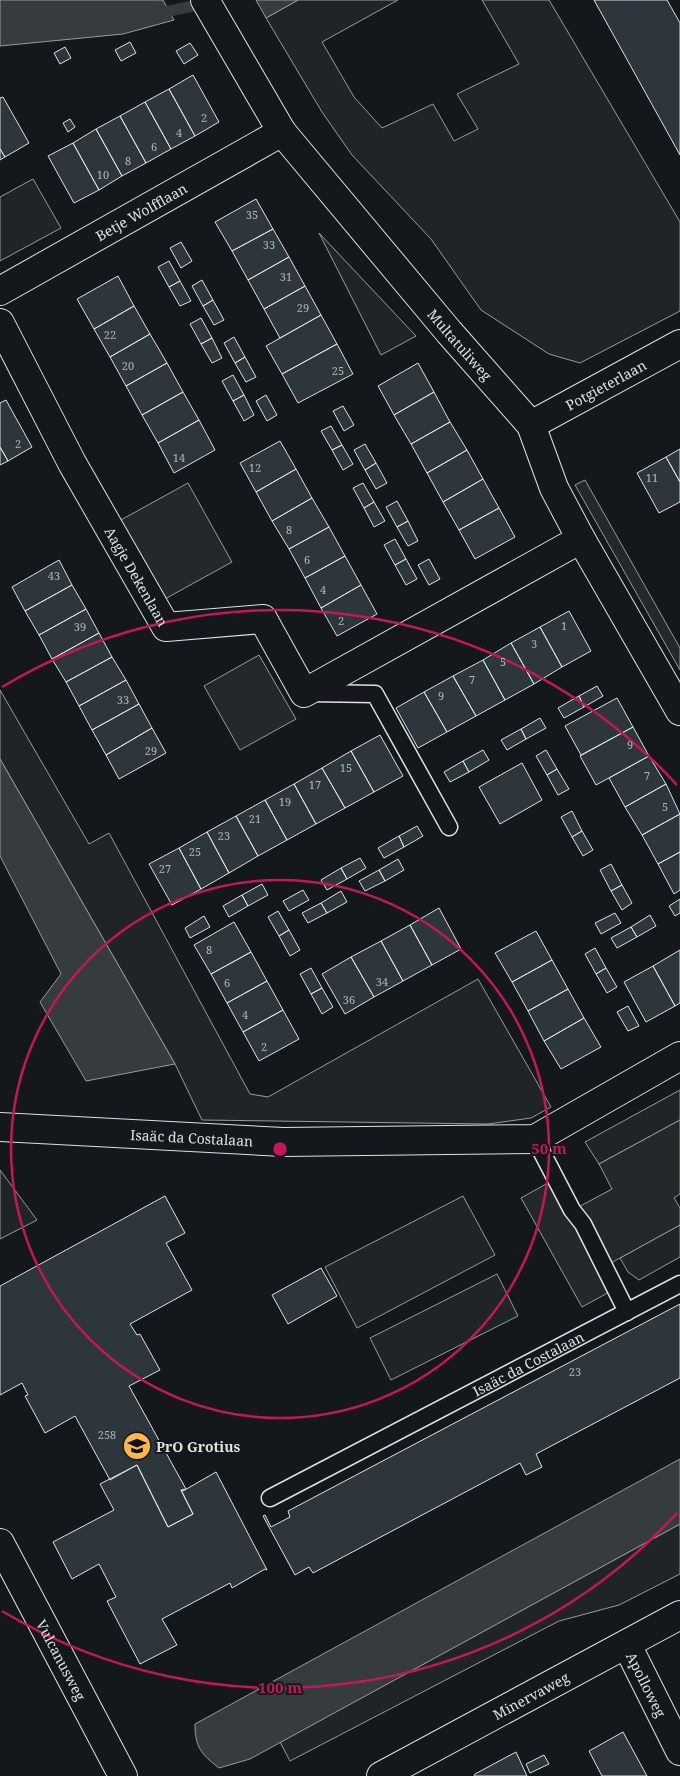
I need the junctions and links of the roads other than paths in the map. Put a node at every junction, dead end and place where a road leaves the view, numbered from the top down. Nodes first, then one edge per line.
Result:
1 (204, 0) edge
2 (282, 132) junction
3 (0, 291) edge
4 (0, 323) edge
5 (680, 344) edge
6 (531, 425) junction
7 (581, 539) junction
8 (304, 693) junction
9 (680, 711) edge
10 (449, 827) dead end
11 (680, 1056) edge
12 (0, 1127) edge
13 (535, 1139) junction
14 (680, 1284) edge
15 (628, 1312) junction
16 (270, 1498) dead end
17 (0, 1543) edge
18 (680, 1615) edge
19 (627, 1645) junction
20 (680, 1751) edge
21 (123, 1776) edge
22 (381, 1776) edge

1 - 2 street, Multatuliweg
2 - 3 street, Betje Wolfflaan
2 - 6 street, Multatuliweg
4 - 8 street, Aagje Dekenlaan
5 - 6 street, Potgieterlaan
6 - 7 street, Multatuliweg
7 - 8 street
7 - 9 street, Multatuliweg
8 - 10 lane
11 - 13 street, Isaäc da Costalaan
12 - 13 street, Isaäc da Costalaan
13 - 15 lane
14 - 15 lane, Isaäc da Costalaan
15 - 16 lane, Isaäc da Costalaan
17 - 21 street, Vulcanusweg
18 - 19 street, Minervaweg
19 - 20 street, Apolloweg
19 - 22 street, Minervaweg

